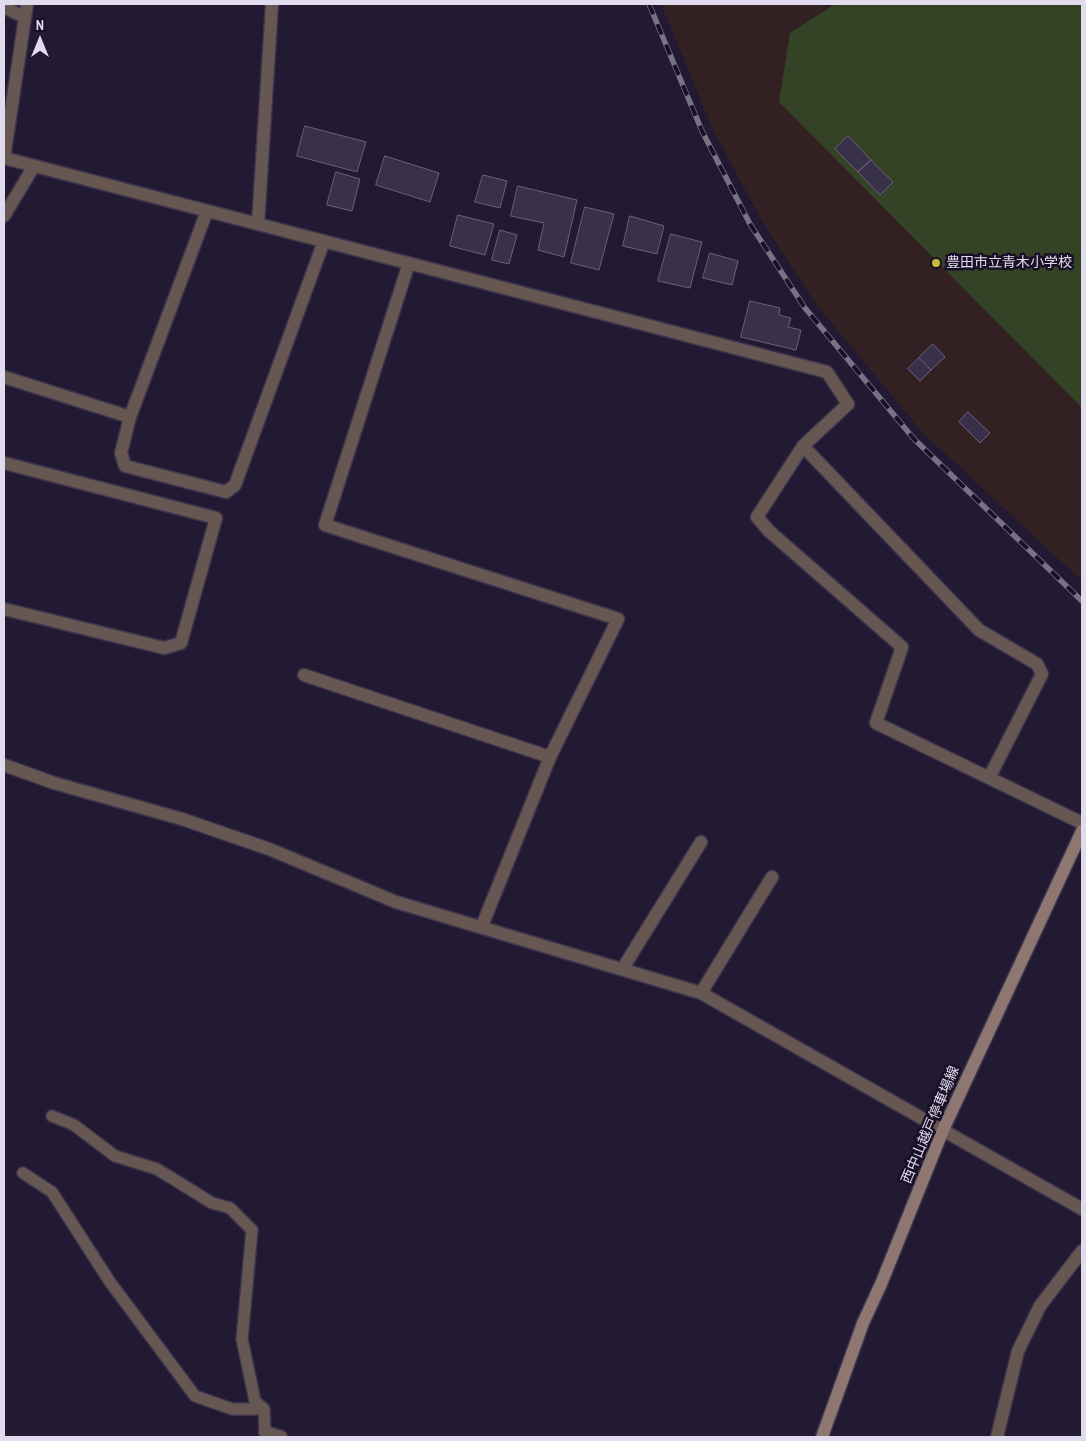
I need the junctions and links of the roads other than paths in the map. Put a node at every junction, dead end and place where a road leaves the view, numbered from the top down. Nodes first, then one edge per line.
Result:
1 (27, 4) edge
2 (272, 4) edge
3 (4, 7) edge
4 (24, 17) junction
5 (4, 158) edge
6 (34, 166) junction
7 (207, 211) junction
8 (4, 216) edge
9 (258, 224) junction
10 (324, 241) junction
11 (409, 263) junction
12 (4, 377) edge
13 (130, 417) junction
14 (803, 446) junction
15 (4, 463) edge
16 (4, 609) edge
17 (304, 675) dead end
18 (550, 758) junction
19 (4, 765) edge
20 (989, 778) junction
21 (1082, 823) edge
22 (1082, 831) edge
23 (701, 842) dead end
24 (772, 877) dead end
25 (482, 926) junction
26 (623, 968) junction
27 (701, 993) junction
28 (52, 1116) dead end
29 (943, 1130) junction
30 (23, 1173) dead end
31 (1082, 1209) edge
32 (1082, 1251) edge
33 (264, 1409) junction
34 (265, 1432) joint
35 (282, 1437) edge
36 (822, 1437) edge
37 (997, 1437) edge

1 - 4 street
2 - 9 street
3 - 4 street
4 - 5 street
5 - 6 street
6 - 7 street
6 - 8 street
7 - 9 street
7 - 13 street
9 - 10 street
10 - 11 street
10 - 13 street
11 - 14 street
11 - 18 street
12 - 13 street
14 - 20 street
14 - 20 street
15 - 16 street
17 - 18 street
18 - 25 street
19 - 25 street
20 - 21 street
22 - 29 main road, 西中山越戸停車場線
23 - 26 street
24 - 27 street
25 - 26 street
26 - 27 street
27 - 29 street
28 - 33 lane
29 - 31 street
29 - 36 main road, 西中山越戸停車場線
30 - 33 lane
32 - 37 street
33 - 34 lane
34 - 35 street

